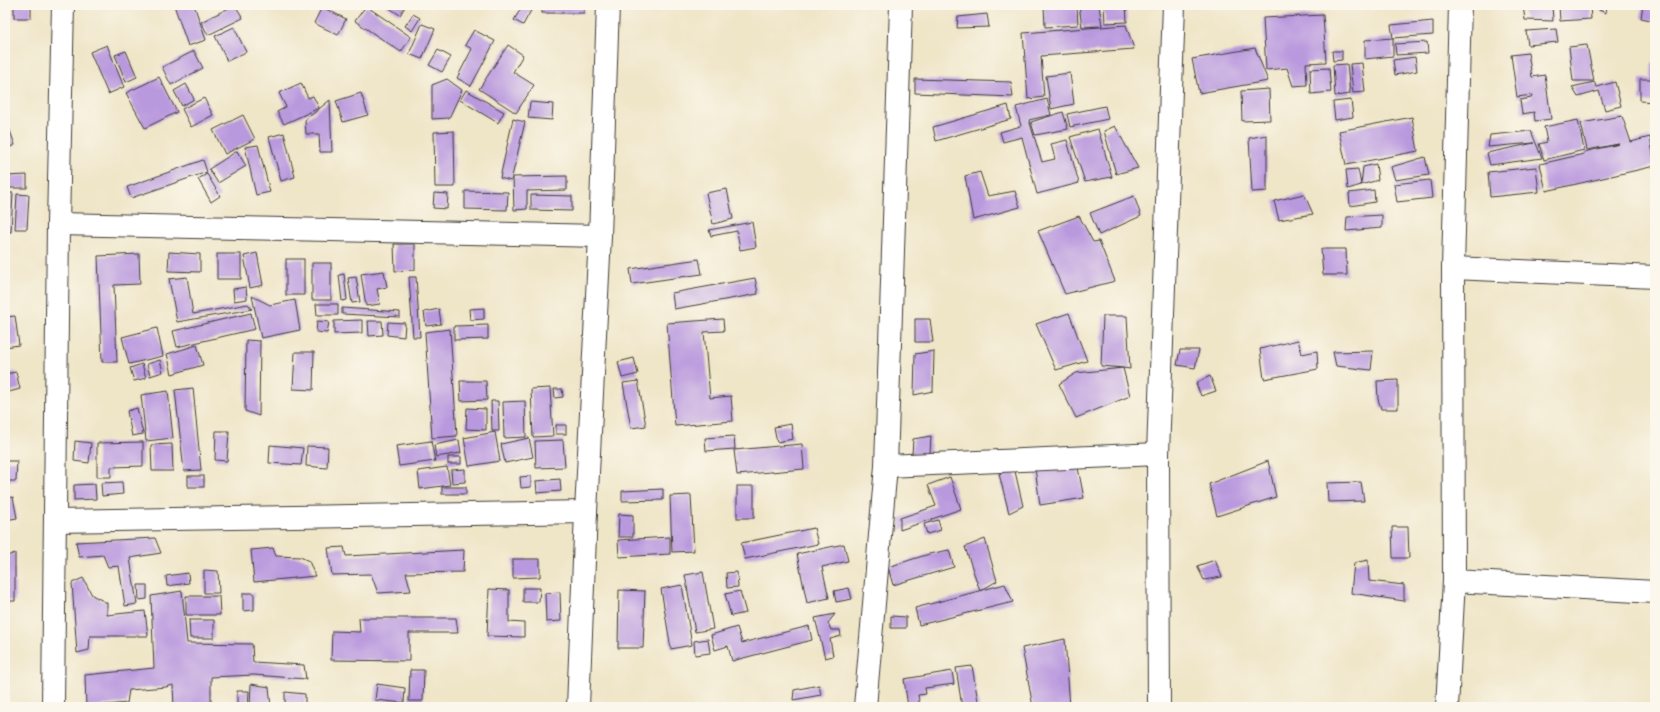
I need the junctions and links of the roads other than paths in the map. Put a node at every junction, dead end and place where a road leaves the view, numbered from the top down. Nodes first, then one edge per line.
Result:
1 (63, 5) edge
2 (608, 5) edge
3 (901, 5) edge
4 (1174, 5) edge
5 (1460, 5) edge
6 (58, 224) junction
7 (600, 236) junction
8 (1453, 268) junction
9 (1655, 277) edge
10 (1158, 454) junction
11 (886, 466) junction
12 (586, 512) junction
13 (56, 521) junction
14 (1454, 580) junction
15 (1655, 592) edge
16 (54, 707) edge
17 (578, 707) edge
18 (865, 707) edge
19 (1159, 707) edge
20 (1447, 707) edge

1 - 6 street
2 - 7 street
3 - 11 street
4 - 10 street
5 - 8 street
6 - 7 street
6 - 13 street
7 - 12 street
8 - 9 street
8 - 14 street
10 - 11 street
10 - 19 street
11 - 18 street
12 - 13 street
12 - 17 street
13 - 16 street
14 - 15 street
14 - 20 street

